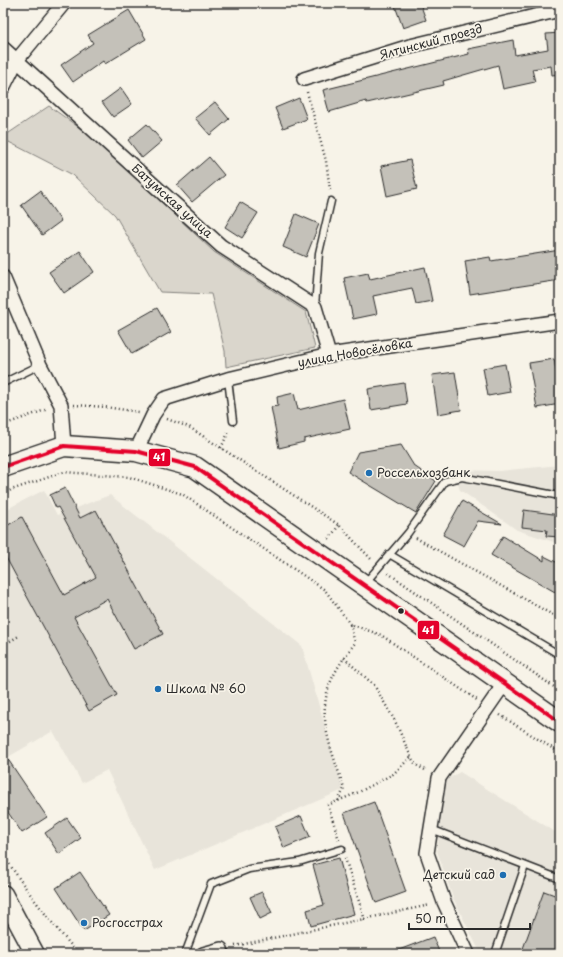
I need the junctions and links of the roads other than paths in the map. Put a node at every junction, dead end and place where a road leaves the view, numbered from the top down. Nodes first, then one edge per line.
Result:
1 (64, 3) edge
2 (560, 10) edge
3 (3, 48) edge
4 (17, 60) junction
5 (304, 79) road end
6 (3, 88) edge
7 (331, 201) road end
8 (3, 277) edge
9 (315, 307) junction
10 (560, 321) edge
11 (329, 355) junction
12 (40, 365) junction
13 (228, 379) junction
14 (3, 383) edge
15 (233, 421) road end
16 (64, 446) junction
17 (136, 451) junction
18 (3, 467) edge
19 (560, 496) edge
20 (390, 554) junction
21 (363, 585) junction
22 (560, 655) edge
23 (504, 684) junction
24 (560, 722) edge
25 (430, 829) junction
26 (342, 849) road end
27 (525, 866) junction
28 (560, 879) edge
29 (5, 900) edge
30 (221, 952) edge
31 (35, 954) edge
32 (185, 954) edge
33 (203, 954) edge
34 (468, 954) edge
35 (495, 954) edge

1 - 4 street
2 - 5 street, Ялтинский проезд
3 - 4 street, Батумская улица
4 - 6 street
4 - 9 street, Батумская улица
7 - 9 lane
8 - 12 street
9 - 11 street
10 - 11 street, улица Новосёловка
11 - 13 street, улица Новосёловка
12 - 14 lane
12 - 16 street
13 - 15 lane
13 - 17 street, улица Новосёловка
16 - 17 main road
16 - 18 main road
17 - 21 main road
19 - 20 lane
20 - 21 lane
20 - 22 lane
21 - 23 main road
23 - 24 main road
23 - 25 street
25 - 27 lane
25 - 34 street
26 - 32 lane
27 - 28 lane
27 - 35 lane
29 - 31 street
30 - 33 street

